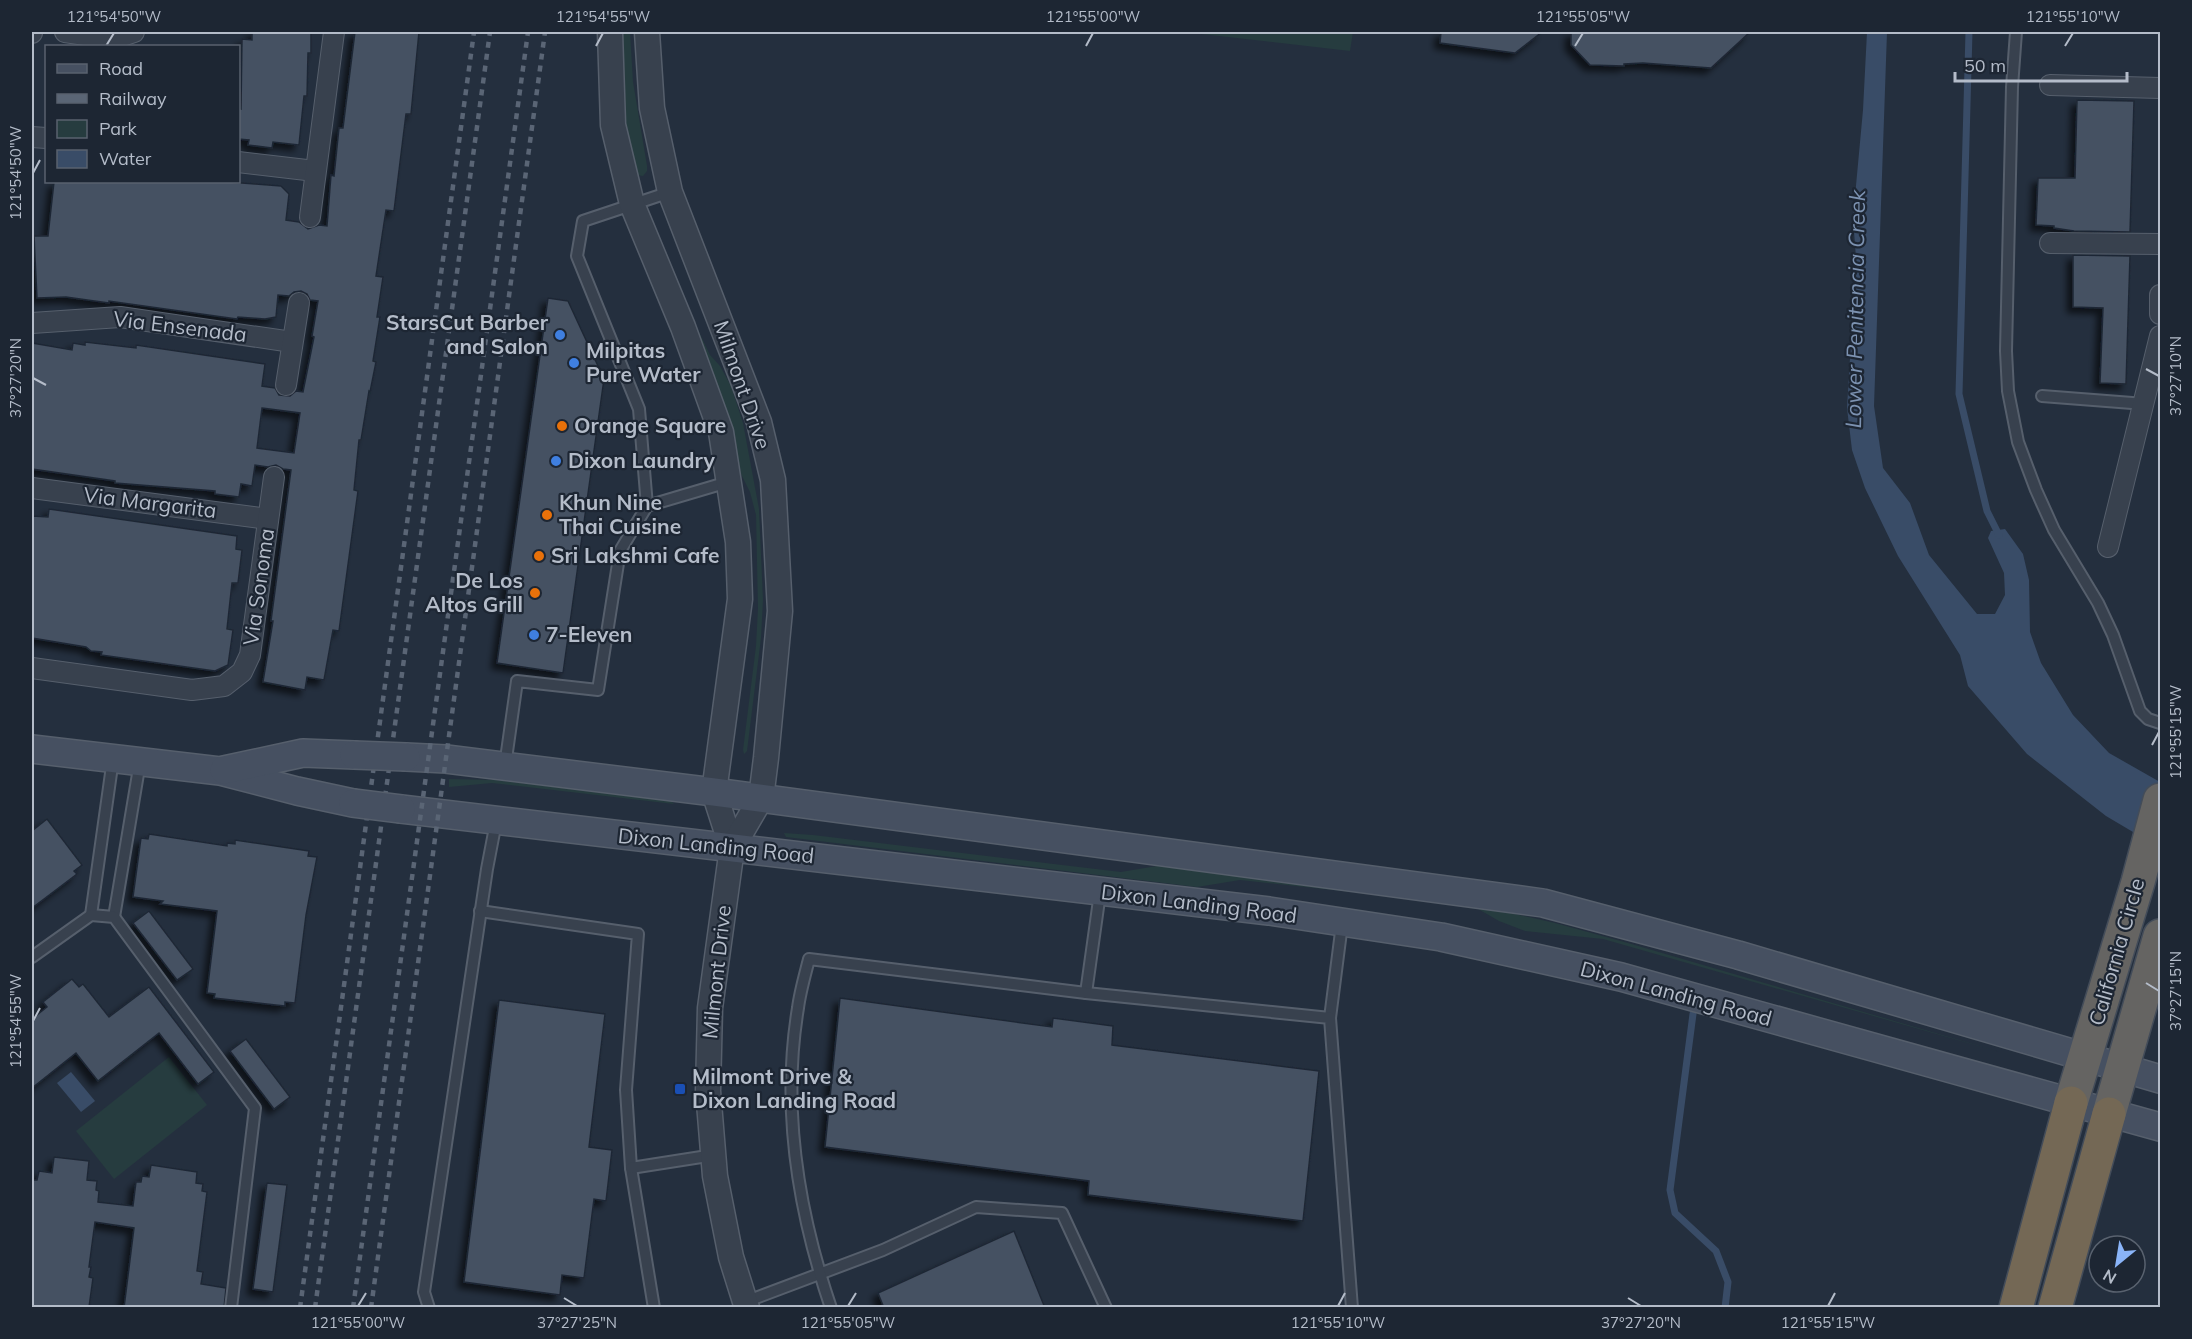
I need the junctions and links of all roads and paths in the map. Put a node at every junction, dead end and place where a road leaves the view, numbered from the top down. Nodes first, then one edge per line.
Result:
1 (65, 32) edge
2 (134, 32) edge
3 (334, 32) edge
4 (610, 32) edge
5 (647, 32) edge
6 (2016, 32) edge
7 (2050, 85) dead end
8 (2160, 88) edge
9 (240, 162) edge
10 (315, 171) junction
11 (670, 192) junction
12 (632, 204) junction
13 (310, 217) dead end
14 (2050, 243) dead end
15 (2160, 244) edge
16 (2160, 296) edge
17 (299, 303) dead end
18 (2160, 314) edge
19 (32, 323) edge
20 (2160, 336) edge
21 (292, 342) junction
22 (286, 385) dead end
23 (2042, 396) dead end
24 (2145, 404) junction
25 (274, 477) dead end
26 (729, 482) junction
27 (32, 488) edge
28 (647, 506) junction
29 (268, 519) junction
30 (2108, 547) dead end
31 (32, 668) edge
32 (2160, 723) edge
33 (32, 749) edge
34 (113, 759) junction
35 (140, 762) junction
36 (505, 766) junction
37 (220, 771) junction
38 (714, 792) junction
39 (761, 798) junction
40 (2160, 800) edge
41 (496, 820) junction
42 (732, 848) junction
43 (1100, 891) junction
44 (480, 911) junction
45 (92, 915) junction
46 (114, 917) junction
47 (1342, 924) junction
48 (2160, 936) edge
49 (32, 957) edge
50 (1086, 993) junction
51 (1329, 1018) junction
52 (2087, 1056) junction
53 (2122, 1066) junction
54 (2160, 1078) edge
55 (2071, 1103) junction
56 (2109, 1114) junction
57 (2160, 1127) edge
58 (714, 1155) junction
59 (631, 1168) junction
60 (819, 1274) junction
61 (746, 1305) edge
62 (231, 1308) edge
63 (429, 1308) edge
64 (654, 1308) edge
65 (831, 1308) edge
66 (1106, 1308) edge
67 (1352, 1308) edge
68 (2016, 1308) edge
69 (2055, 1308) edge

1 - 2 street
3 - 10 street
4 - 12 street, Milmont Drive
5 - 11 street, Milmont Drive
6 - 32 lane
7 - 8 street
9 - 10 street
10 - 13 street
11 - 12 lane
11 - 39 street, Milmont Drive
12 - 26 street, Milmont Drive
12 - 28 lane
14 - 15 street
16 - 18 street
17 - 21 street
19 - 21 street, Via Ensenada
20 - 24 street
21 - 22 street
23 - 24 lane
24 - 30 street
25 - 29 street, Via Sonoma
26 - 28 lane
26 - 38 street, Milmont Drive
27 - 29 street, Via Margarita
28 - 36 lane
29 - 31 street, Via Sonoma
33 - 34 main road, Dixon Landing Road
34 - 35 main road, Dixon Landing Road
34 - 45 lane
35 - 37 main road, Dixon Landing Road
35 - 46 lane
36 - 37 main road, Dixon Landing Road, bridge
36 - 38 main road, Dixon Landing Road
37 - 41 main road, Dixon Landing Road, bridge
38 - 39 main road, Dixon Landing Road
38 - 42 street, Milmont Drive
39 - 42 street, Milmont Drive
39 - 52 main road, Dixon Landing Road
40 - 52 highway, California Circle
41 - 42 main road, Dixon Landing Road
41 - 44 lane
42 - 43 main road, Dixon Landing Road
42 - 58 street, Milmont Drive
43 - 47 main road, Dixon Landing Road
43 - 50 lane
44 - 59 lane
44 - 63 lane
45 - 46 lane
45 - 49 lane
46 - 62 lane
47 - 51 lane
47 - 55 main road, Dixon Landing Road
48 - 53 highway, California Circle
50 - 51 lane
50 - 60 lane
51 - 67 lane
52 - 53 main road, Dixon Landing Road
52 - 55 highway, California Circle
53 - 54 main road, Dixon Landing Road
53 - 56 highway, California Circle
55 - 56 main road, Dixon Landing Road
55 - 68 highway
56 - 57 main road, Dixon Landing Road
56 - 69 highway
58 - 59 lane
58 - 61 street, Milmont Drive
59 - 64 lane
60 - 61 lane
60 - 65 lane
60 - 66 lane

